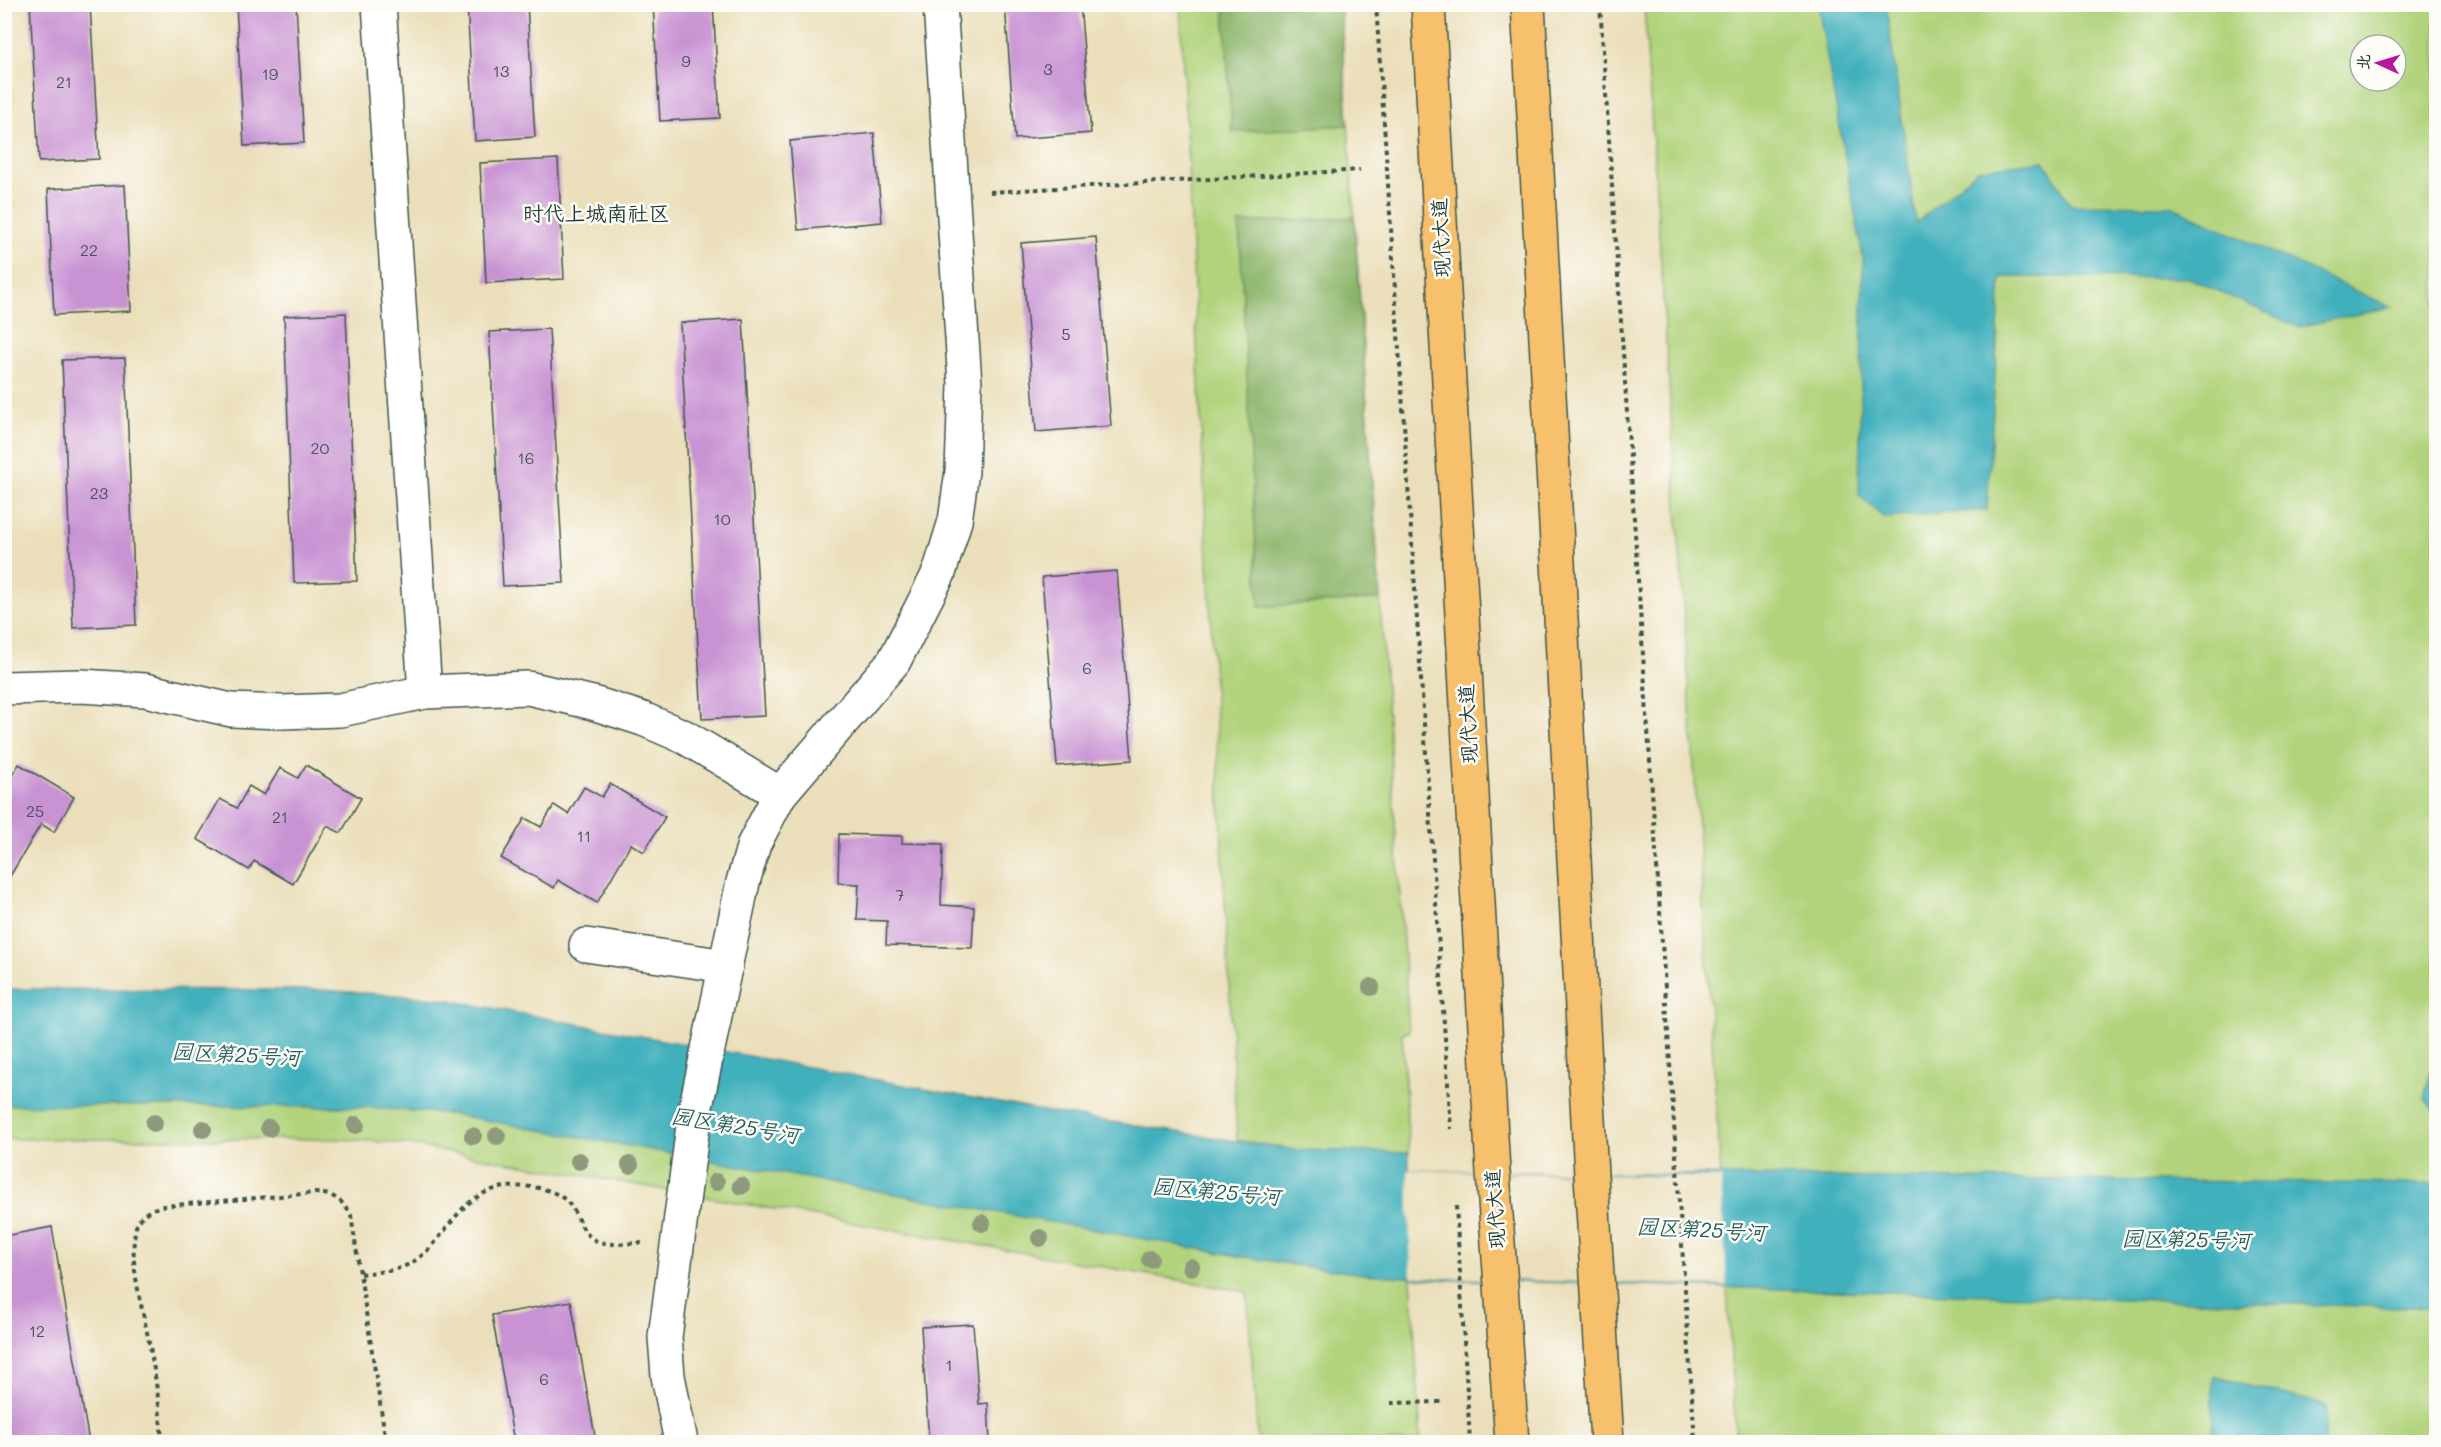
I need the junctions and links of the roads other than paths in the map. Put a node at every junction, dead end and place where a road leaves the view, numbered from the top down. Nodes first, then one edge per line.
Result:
1 (380, 4) edge
2 (940, 4) edge
3 (1428, 4) edge
4 (1528, 4) edge
5 (4, 688) edge
6 (425, 692) junction
7 (780, 794) junction
8 (586, 945) dead end
9 (726, 966) junction
10 (681, 1443) edge
11 (1512, 1443) edge
12 (1607, 1443) edge

1 - 6 street
2 - 7 street
3 - 11 main road, 现代大道
4 - 12 main road
5 - 6 street
6 - 7 street
7 - 9 street
8 - 9 street
9 - 10 street

